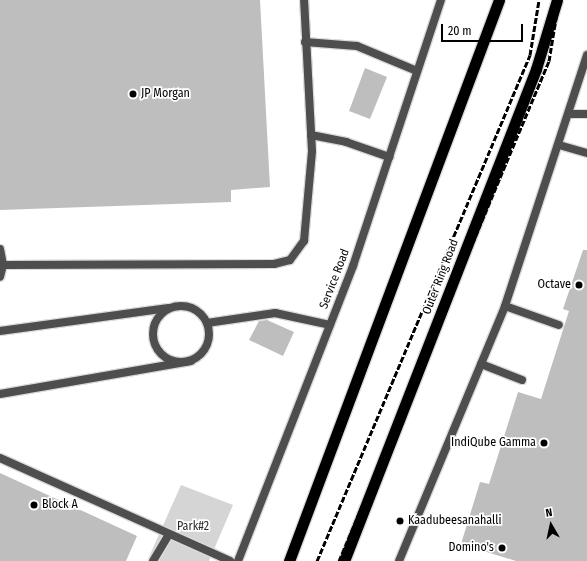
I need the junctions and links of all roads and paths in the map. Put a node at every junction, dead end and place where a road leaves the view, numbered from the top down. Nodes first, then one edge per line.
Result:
1 (304, 0) edge
2 (441, 0) edge
3 (499, 0) edge
4 (557, 0) edge
5 (305, 42) junction
6 (587, 55) edge
7 (417, 71) junction
8 (569, 114) junction
9 (587, 114) edge
10 (311, 135) junction
11 (559, 145) junction
12 (587, 153) edge
13 (389, 157) junction
14 (0, 249) edge
15 (3, 265) junction
16 (0, 276) edge
17 (505, 306) junction
18 (172, 307) junction
19 (208, 323) junction
20 (330, 325) junction
21 (559, 325) dead end
22 (0, 331) edge
23 (191, 361) junction
24 (481, 364) junction
25 (522, 380) dead end
26 (0, 394) edge
27 (0, 458) edge
28 (169, 534) junction
29 (153, 561) edge
30 (230, 561) edge
31 (238, 561) edge
32 (289, 561) edge
33 (344, 561) edge
34 (399, 561) edge

1 - 5 street
2 - 7 street, Service Road
3 - 32 highway
4 - 33 highway, Outer Ring Road
5 - 7 street
5 - 10 street
6 - 8 street
7 - 13 street, Service Road
8 - 9 street
8 - 11 street
10 - 13 street
10 - 15 street
11 - 12 street
11 - 17 street
13 - 20 street, Service Road
14 - 15 street
15 - 16 street
17 - 21 street
17 - 24 street
18 - 19 street
18 - 22 street
18 - 23 street
19 - 20 street
19 - 23 street
20 - 31 street, Service Road
23 - 26 street
24 - 25 street
24 - 34 street
27 - 28 street
28 - 29 street
28 - 30 street

